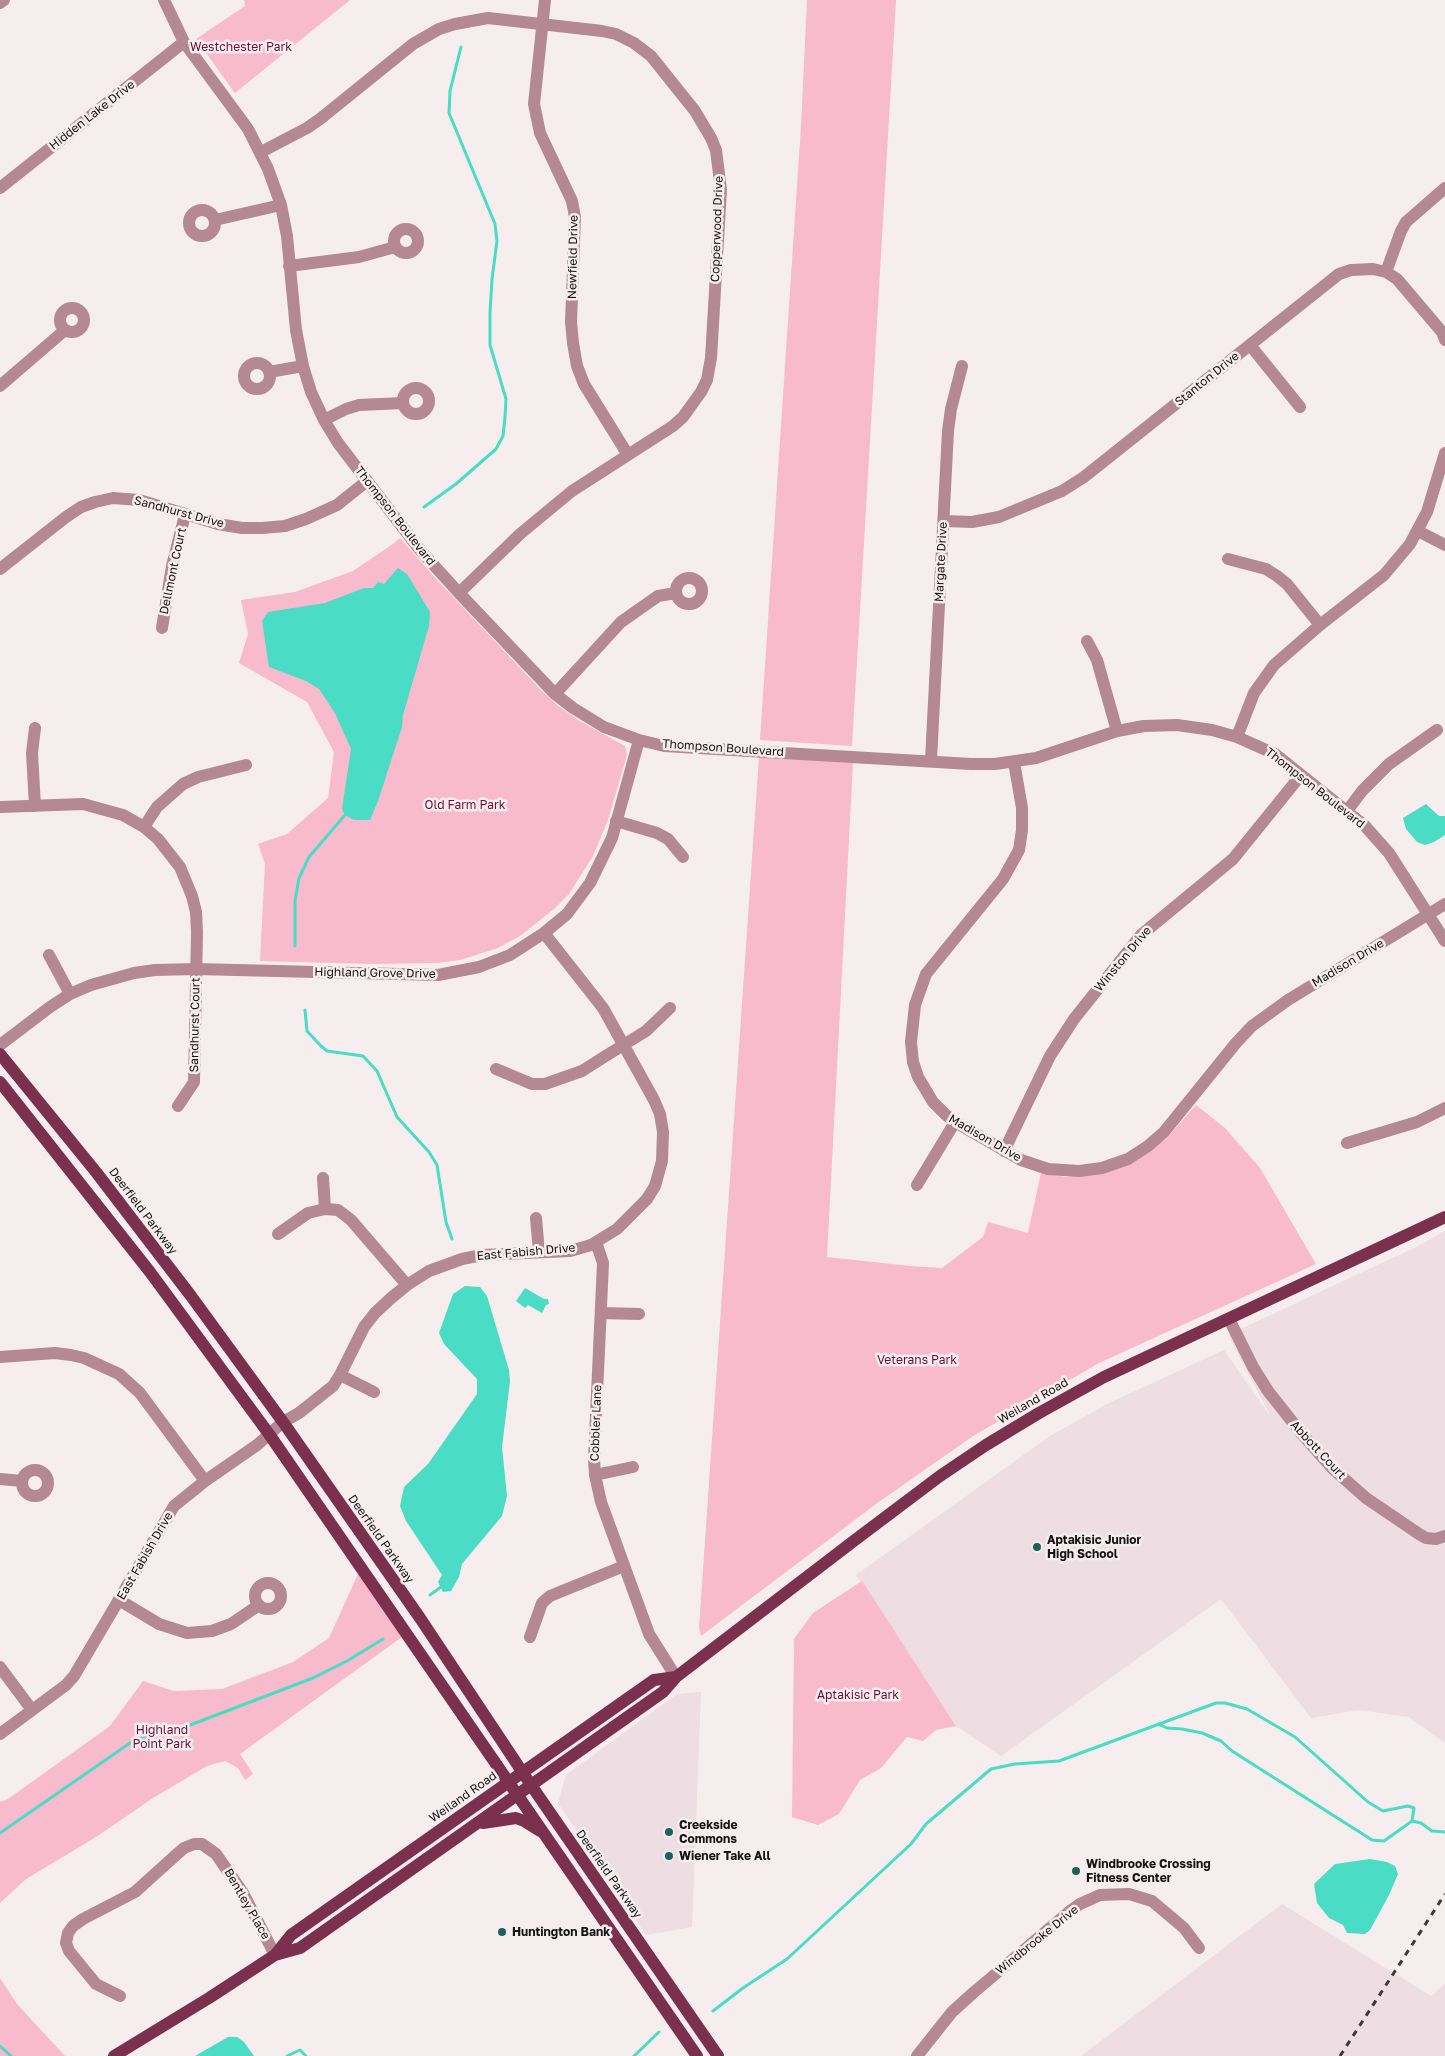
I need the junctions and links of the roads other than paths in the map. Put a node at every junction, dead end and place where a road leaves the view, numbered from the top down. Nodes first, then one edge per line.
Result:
1 (4, 0) edge
2 (164, 0) edge
3 (545, 0) edge
4 (0, 3) edge
5 (542, 23) junction
6 (184, 42) junction
7 (261, 152) junction
8 (0, 188) edge
9 (1445, 188) edge
10 (281, 205) junction
11 (215, 220) dead end
12 (395, 247) dead end
13 (289, 266) junction
14 (1386, 272) junction
15 (65, 330) dead end
16 (1445, 340) edge
17 (1250, 345) junction
18 (303, 366) junction
19 (962, 366) dead end
20 (269, 372) dead end
21 (0, 386) edge
22 (403, 403) dead end
23 (1300, 407) dead end
24 (324, 420) junction
25 (1445, 453) edge
26 (628, 456) junction
27 (367, 481) junction
28 (185, 515) junction
29 (944, 520) junction
30 (1418, 531) junction
31 (1445, 546) edge
32 (1228, 559) dead end
33 (0, 569) edge
34 (459, 593) junction
35 (676, 593) dead end
36 (1320, 625) junction
37 (162, 628) dead end
38 (1087, 641) dead end
39 (555, 694) junction
40 (35, 728) dead end
41 (1437, 730) dead end
42 (1117, 732) junction
43 (1237, 737) junction
44 (639, 740) junction
45 (931, 760) junction
46 (1014, 762) junction
47 (246, 765) dead end
48 (1301, 775) junction
49 (34, 806) junction
50 (0, 807) edge
51 (1346, 811) junction
52 (616, 821) junction
53 (144, 827) junction
54 (683, 857) dead end
55 (1445, 904) edge
56 (1429, 914) junction
57 (544, 933) junction
58 (1445, 941) edge
59 (49, 954) dead end
60 (196, 969) junction
61 (70, 994) junction
62 (670, 1008) dead end
63 (0, 1045) edge
64 (623, 1046) junction
65 (0, 1054) edge
66 (496, 1069) dead end
67 (0, 1082) edge
68 (178, 1106) dead end
69 (1445, 1108) edge
70 (954, 1122) junction
71 (1346, 1143) dead end
72 (1004, 1151) junction
73 (323, 1178) dead end
74 (916, 1185) dead end
75 (325, 1209) junction
76 (1445, 1217) edge
77 (536, 1218) dead end
78 (278, 1234) dead end
79 (596, 1242) junction
80 (539, 1252) junction
81 (407, 1285) junction
82 (601, 1313) junction
83 (639, 1314) dead end
84 (1228, 1319) junction
85 (0, 1356) edge
86 (340, 1375) junction
87 (374, 1392) dead end
88 (283, 1422) junction
89 (269, 1434) junction
90 (633, 1467) dead end
91 (595, 1474) junction
92 (0, 1479) edge
93 (22, 1481) dead end
94 (205, 1481) junction
95 (1445, 1536) edge
96 (624, 1566) junction
97 (119, 1600) junction
98 (259, 1605) dead end
99 (530, 1637) dead end
100 (0, 1666) edge
101 (676, 1678) junction
102 (32, 1710) junction
103 (0, 1734) edge
104 (523, 1772) junction
105 (509, 1782) junction
106 (531, 1786) junction
107 (518, 1794) junction
108 (476, 1825) junction
109 (546, 1836) junction
110 (1199, 1948) dead end
111 (275, 1954) junction
112 (120, 1996) dead end
113 (114, 2056) edge
114 (697, 2056) edge
115 (718, 2056) edge
116 (917, 2056) edge

1 - 4 street
2 - 6 street, Thompson Boulevard
3 - 5 street, Newfield Drive
5 - 7 street, Copperwood Drive
5 - 26 street, Newfield Drive
5 - 26 street, Copperwood Drive
6 - 7 street, Thompson Boulevard
6 - 8 street, Hidden Lake Drive
7 - 10 street, Thompson Boulevard
9 - 14 street
10 - 11 street
10 - 13 street, Thompson Boulevard
12 - 13 street
13 - 18 street, Thompson Boulevard
14 - 16 street
14 - 17 street, Stanton Drive
15 - 21 street
17 - 23 street
17 - 29 street, Stanton Drive
18 - 20 street
18 - 24 street, Thompson Boulevard
19 - 29 street, Margate Drive
22 - 24 street
24 - 27 street, Thompson Boulevard
25 - 30 street
26 - 34 street, Copperwood Drive
27 - 28 street, Sandhurst Drive
27 - 34 street, Thompson Boulevard
28 - 33 street, Sandhurst Drive
28 - 37 street, Dellmont Court
29 - 45 street, Margate Drive
30 - 31 street
30 - 36 street
32 - 36 street
34 - 39 street, Thompson Boulevard
35 - 39 street
36 - 43 street
38 - 42 street
39 - 44 street, Thompson Boulevard
40 - 49 street
41 - 51 street
42 - 43 street, Thompson Boulevard
42 - 46 street, Thompson Boulevard
43 - 48 street, Thompson Boulevard
44 - 45 street, Thompson Boulevard
44 - 52 street, Highland Grove Drive
45 - 46 street, Thompson Boulevard
46 - 70 street, Madison Drive
47 - 53 street
48 - 51 street, Thompson Boulevard
48 - 72 street, Winston Drive
49 - 50 street
49 - 53 street
51 - 56 street, Thompson Boulevard
52 - 54 street
52 - 57 street, Highland Grove Drive
53 - 60 street
55 - 56 street, Madison Drive
56 - 58 street, Thompson Boulevard
56 - 72 street, Madison Drive
57 - 60 street, Highland Grove Drive
57 - 64 street, East Fabish Drive
59 - 61 street
60 - 61 street, Highland Grove Drive
60 - 68 street, Sandhurst Court
61 - 63 street, Highland Grove Drive
62 - 64 street
64 - 66 street
64 - 79 street, East Fabish Drive
65 - 88 main road, Deerfield Parkway
67 - 89 main road
69 - 71 street
70 - 72 street, Madison Drive
70 - 74 street
73 - 75 street
75 - 78 street
75 - 81 street
76 - 84 main road, Weiland Road
77 - 80 street
79 - 80 street, East Fabish Drive
79 - 82 street, Cobbler Lane
80 - 81 street, East Fabish Drive
81 - 86 street, East Fabish Drive
82 - 83 street
82 - 91 street, Cobbler Lane
84 - 95 street, Abbott Court
84 - 101 main road, Weiland Road
85 - 94 street
86 - 87 street
86 - 88 street, East Fabish Drive
88 - 89 street, East Fabish Drive
88 - 104 main road, Deerfield Parkway
89 - 94 street, East Fabish Drive
89 - 105 main road
90 - 91 street
91 - 96 street, Cobbler Lane
92 - 93 street
94 - 97 street, East Fabish Drive
96 - 99 street
96 - 101 street, Cobbler Lane
97 - 98 street
97 - 102 street, East Fabish Drive
100 - 102 street
101 - 104 main road, Weiland Road
101 - 106 main road, Weiland Road
102 - 103 street, East Fabish Drive
104 - 105 main road, Weiland Road
104 - 106 main road, Deerfield Parkway
105 - 107 main road
105 - 111 main road, Weiland Road
106 - 107 main road, Weiland Road
106 - 115 main road, Deerfield Parkway
107 - 108 main road, Weiland Road
107 - 109 main road
108 - 109 main road
108 - 111 main road, Weiland Road
109 - 114 main road
110 - 116 street, Windbrooke Drive
111 - 112 street, Bentley Place
111 - 113 main road, Weiland Road

